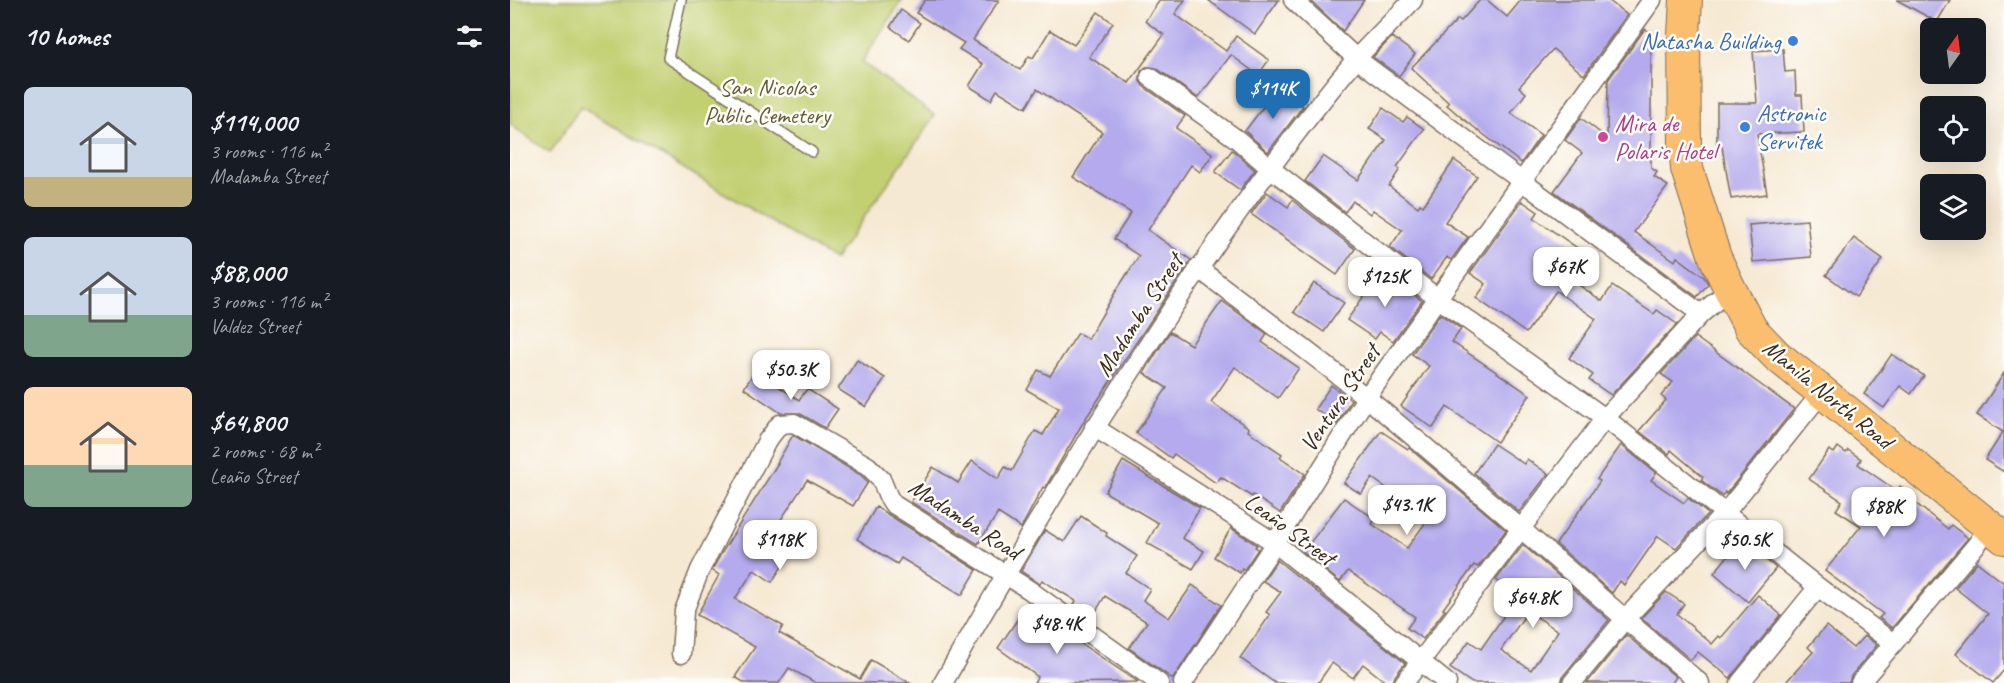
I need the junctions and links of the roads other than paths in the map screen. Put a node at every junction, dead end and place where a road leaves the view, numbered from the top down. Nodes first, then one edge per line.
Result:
1 (681, 0) edge
2 (1293, 0) edge
3 (1413, 0) edge
4 (1652, 0) edge
5 (1686, 0) edge
6 (1357, 58) junction
7 (1150, 77) dead end
8 (812, 152) dead end
9 (1270, 168) junction
10 (1521, 182) junction
11 (1198, 268) junction
12 (1730, 289) junction
13 (1437, 298) junction
14 (1701, 314) junction
15 (1823, 391) junction
16 (1366, 398) junction
17 (1605, 418) junction
18 (1094, 427) junction
19 (1725, 513) junction
20 (1521, 527) junction
21 (1997, 532) edge
22 (1275, 543) junction
23 (1005, 575) junction
24 (1818, 587) junction
25 (1625, 620) junction
26 (1893, 643) junction
27 (681, 654) dead end
28 (1421, 661) junction
29 (943, 683) edge
30 (1159, 683) edge
31 (1183, 683) edge
32 (1404, 683) edge
33 (1447, 683) edge
34 (1572, 683) edge
35 (1700, 683) edge
36 (1740, 683) edge
37 (1860, 683) edge

1 - 8 lane
2 - 6 street
3 - 6 street, Madamba Street
4 - 10 street, Ventura Street
5 - 12 highway, Manila North Road
6 - 9 street, Madamba Street
6 - 10 street
7 - 9 street
9 - 11 street, Madamba Street
9 - 13 street
10 - 13 street, Ventura Street
10 - 14 street
11 - 16 street
11 - 18 street, Madamba Street
12 - 14 street
12 - 15 highway, Manila North Road
13 - 16 street, Ventura Street
13 - 17 street
14 - 17 street
15 - 19 street
15 - 21 highway, Manila North Road
16 - 20 street
16 - 22 street, Ventura Street
17 - 19 street
17 - 20 street
18 - 22 street, Leaño Street
18 - 23 street, Madamba Street
19 - 24 street
19 - 25 street
20 - 25 street
20 - 28 street
21 - 26 street
22 - 28 street, Leaño Street
22 - 31 street, Ventura Street
23 - 27 street, Madamba Road
23 - 29 street, Madamba Street
23 - 30 street, Madamba Road
24 - 26 street
24 - 36 street
25 - 34 street
25 - 35 street
26 - 37 street
28 - 32 street
28 - 33 street, Leaño Street

